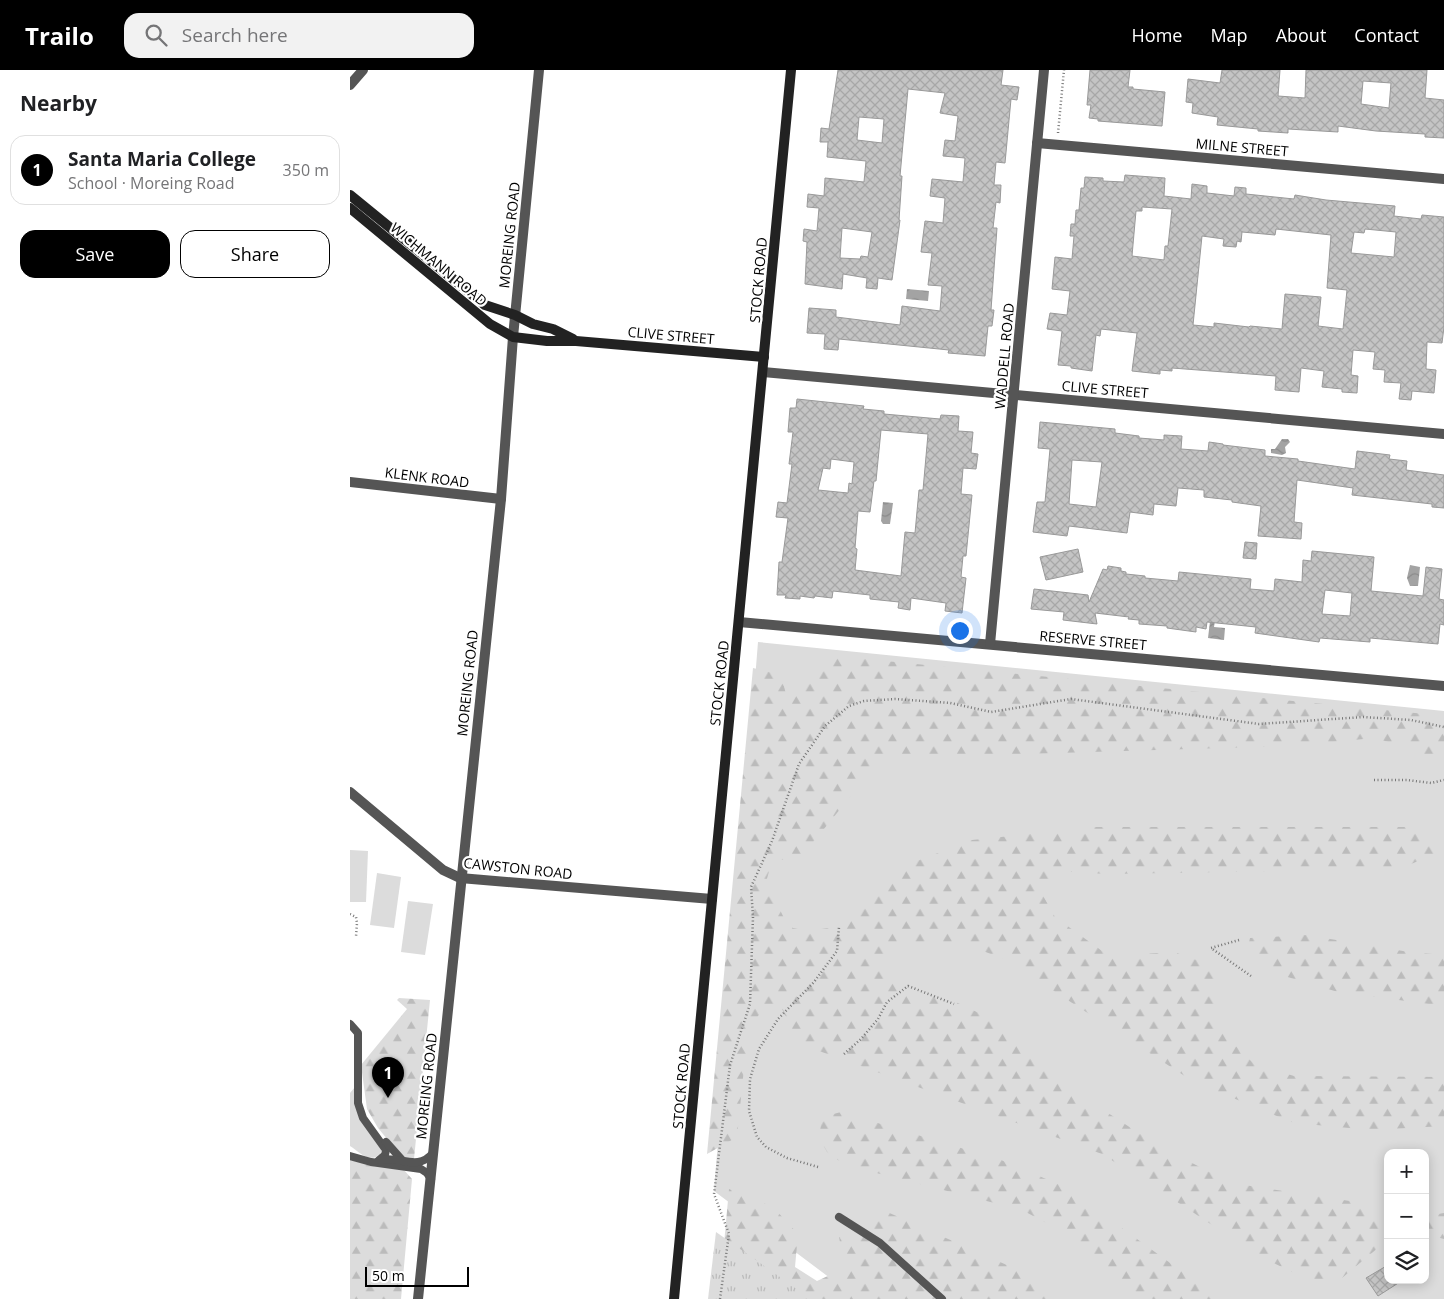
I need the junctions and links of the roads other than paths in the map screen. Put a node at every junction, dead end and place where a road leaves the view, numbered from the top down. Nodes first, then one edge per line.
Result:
1 (362, 70) edge
2 (539, 70) edge
3 (791, 70) edge
4 (1044, 70) edge
5 (350, 85) edge
6 (1037, 143) junction
7 (1444, 179) edge
8 (350, 195) edge
9 (350, 208) edge
10 (515, 315) junction
11 (513, 337) junction
12 (576, 341) junction
13 (764, 357) junction
14 (763, 372) junction
15 (1014, 394) junction
16 (1444, 434) edge
17 (350, 482) edge
18 (500, 499) junction
19 (739, 622) junction
20 (990, 644) junction
21 (1444, 686) edge
22 (350, 792) edge
23 (460, 878) junction
24 (712, 899) junction
25 (350, 1024) edge
26 (359, 1067) junction
27 (433, 1153) junction
28 (350, 1156) edge
29 (402, 1160) junction
30 (375, 1162) junction
31 (431, 1180) junction
32 (839, 1217) dead end
33 (418, 1299) edge
34 (674, 1299) edge
35 (942, 1299) edge

1 - 5 street
2 - 10 street, MOREING ROAD
3 - 13 street, STOCK ROAD
4 - 6 street, WADDELL ROAD
6 - 7 street, MILNE STREET
6 - 15 street, WADDELL ROAD
8 - 10 street, WICHMANN ROAD
9 - 11 street, WICHMANN ROAD
10 - 11 street, MOREING ROAD
10 - 12 street, CLIVE STREET
11 - 12 street, CLIVE STREET
11 - 18 street, MOREING ROAD
12 - 13 street, CLIVE STREET
13 - 14 street, STOCK ROAD
14 - 15 street, CLIVE STREET
14 - 19 street, STOCK ROAD
15 - 16 street, CLIVE STREET
15 - 20 street, WADDELL ROAD
17 - 18 street, KLENK ROAD
18 - 23 street, MOREING ROAD
19 - 20 street, RESERVE STREET
19 - 24 street, STOCK ROAD
20 - 21 street, RESERVE STREET
22 - 23 street, CAWSTON ROAD
23 - 24 street, CAWSTON ROAD
23 - 27 street, MOREING ROAD
24 - 34 street, STOCK ROAD
25 - 26 lane
26 - 29 lane
26 - 30 lane
27 - 29 lane
27 - 31 street, MOREING ROAD
28 - 30 lane
29 - 30 lane
30 - 31 lane
31 - 33 street, MOREING ROAD
32 - 35 lane

